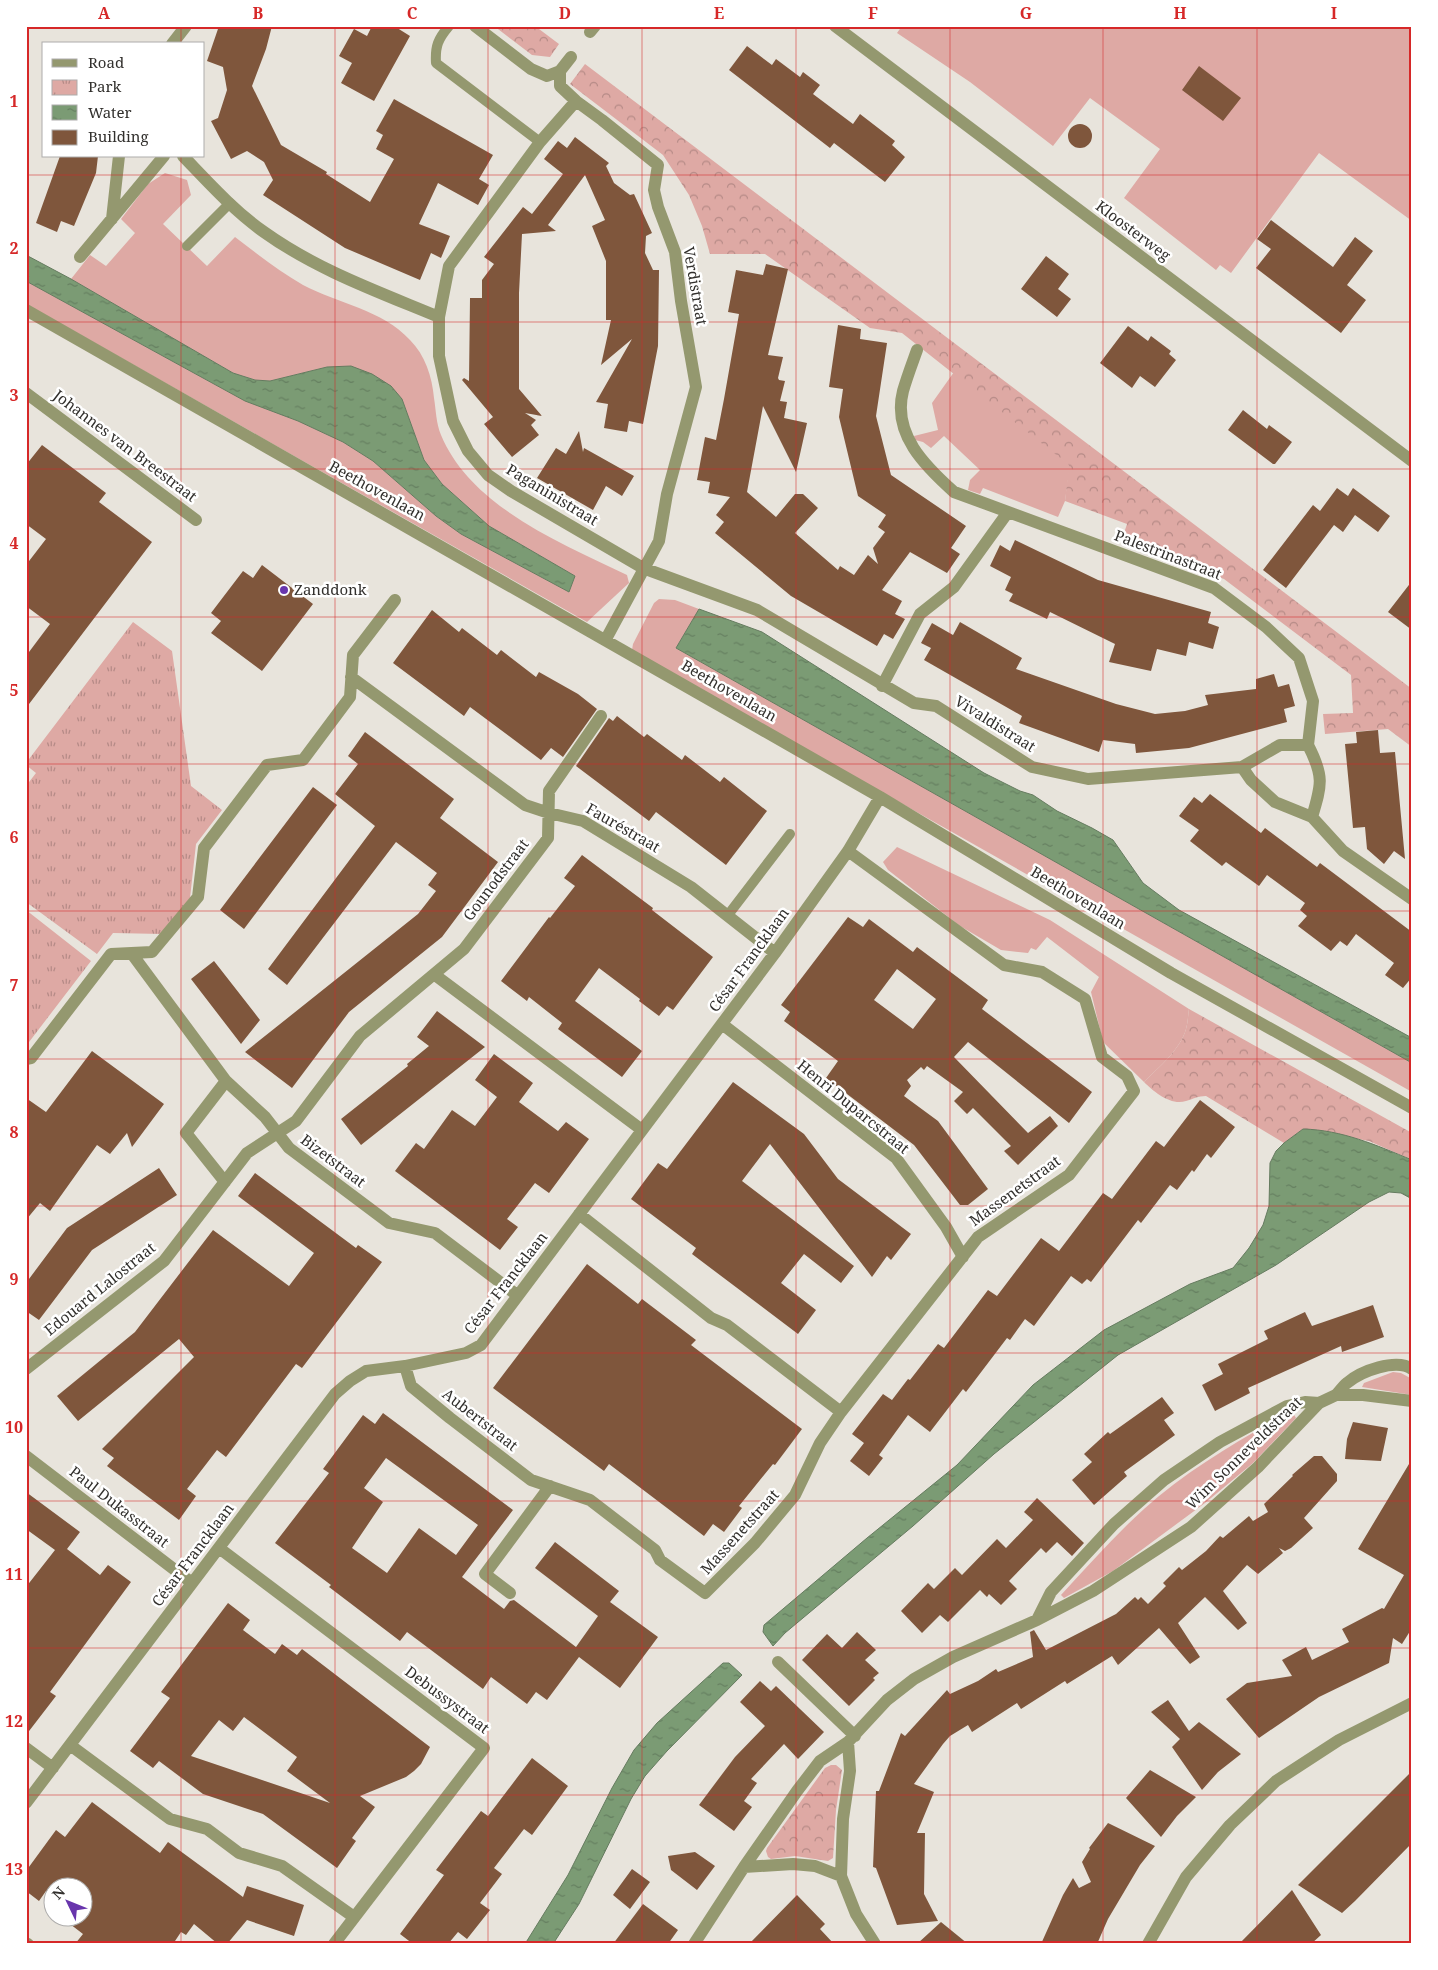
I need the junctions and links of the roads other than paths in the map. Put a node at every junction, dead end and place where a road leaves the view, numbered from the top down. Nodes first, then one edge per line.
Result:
1 (186, 26) edge
2 (449, 26) edge
3 (476, 26) edge
4 (835, 26) edge
5 (174, 42) edge
6 (571, 57) dead end
7 (560, 71) junction
8 (576, 101) junction
9 (540, 142) junction
10 (119, 158) edge
11 (162, 158) edge
12 (185, 158) edge
13 (230, 203) junction
14 (112, 219) junction
15 (187, 246) dead end
16 (80, 257) dead end
17 (26, 310) edge
18 (439, 317) junction
19 (917, 350) dead end
20 (29, 399) edge
21 (1412, 461) edge
22 (1008, 512) junction
23 (196, 520) dead end
24 (643, 568) junction
25 (395, 600) dead end
26 (606, 639) junction
27 (351, 677) junction
28 (882, 686) junction
29 (601, 716) dead end
30 (1308, 745) junction
31 (1242, 767) junction
32 (880, 797) junction
33 (549, 813) junction
34 (1312, 817) junction
35 (790, 834) dead end
36 (848, 851) junction
37 (1412, 899) edge
38 (728, 915) junction
39 (776, 952) junction
40 (132, 954) junction
41 (435, 975) junction
42 (722, 1024) junction
43 (26, 1059) edge
44 (226, 1081) junction
45 (1412, 1108) edge
46 (642, 1130) junction
47 (278, 1134) junction
48 (225, 1182) junction
49 (579, 1214) junction
50 (963, 1257) junction
51 (518, 1296) junction
52 (405, 1366) junction
53 (26, 1369) edge
54 (1412, 1369) edge
55 (1336, 1395) junction
56 (1412, 1401) edge
57 (1319, 1403) junction
58 (841, 1412) junction
59 (26, 1456) edge
60 (550, 1486) junction
61 (219, 1548) junction
62 (192, 1583) junction
63 (510, 1592) dead end
64 (705, 1594) joint
65 (1038, 1620) junction
66 (778, 1662) dead end
67 (1412, 1703) edge
68 (851, 1739) junction
69 (70, 1746) junction
70 (26, 1748) edge
71 (53, 1768) junction
72 (26, 1804) edge
73 (744, 1867) junction
74 (841, 1876) junction
75 (354, 1917) junction
76 (334, 1944) edge
77 (694, 1944) edge
78 (875, 1944) edge
79 (1148, 1944) edge

1 - 5 street
2 - 9 lane
3 - 7 street
4 - 21 street, Kloosterweg
6 - 7 street
7 - 8 street, Verdistraat
8 - 9 street, Paganinistraat
8 - 24 street, Verdistraat
9 - 18 street, Paganinistraat
10 - 14 street
11 - 14 street
12 - 13 street
13 - 15 lane
13 - 18 street
14 - 16 street
17 - 26 street, Beethovenlaan
18 - 24 street, Paganinistraat
19 - 22 street, Palestrinastraat
20 - 23 street, Johannes van Breestraat
22 - 28 street
22 - 30 street, Palestrinastraat
24 - 26 street, Verdistraat
24 - 28 street, Vivaldistraat
25 - 27 street
26 - 32 street, Beethovenlaan
27 - 33 street, Fauréstraat
27 - 40 street
28 - 31 street, Vivaldistraat
29 - 33 street, Gounodstraat
30 - 31 street, Vivaldistraat
30 - 34 street
31 - 34 street
32 - 36 street, César Francklaan
32 - 45 street, Beethovenlaan
33 - 38 street, Fauréstraat
33 - 41 street, Gounodstraat
34 - 37 street
35 - 38 lane
36 - 39 street, César Francklaan
36 - 50 street, Massenetstraat
38 - 39 street, Fauréstraat
39 - 42 street, César Francklaan
40 - 43 street
40 - 44 street, Bizetstraat
41 - 46 street
41 - 47 street, Gounodstraat
42 - 46 street, César Francklaan
42 - 50 street, Henri Duparcstraat
44 - 47 street, Bizetstraat
44 - 48 street
46 - 49 street, César Francklaan
47 - 48 street, Edouard Lalostraat
47 - 51 street, Bizetstraat
48 - 53 street, Edouard Lalostraat
49 - 51 street, César Francklaan
49 - 58 street
50 - 58 street, Massenetstraat
51 - 52 street, César Francklaan
52 - 60 street, Aubertstraat
52 - 61 street, César Francklaan
54 - 55 street, Wim Sonneveldstraat
55 - 56 street, Wim Sonneveldstraat
55 - 57 street, Wim Sonneveldstraat
57 - 65 street, Wim Sonneveldstraat
57 - 65 street, Wim Sonneveldstraat
58 - 64 street, Massenetstraat
59 - 62 street, Paul Dukasstraat
60 - 63 street
60 - 64 street, Aubertstraat
61 - 62 street, César Francklaan
61 - 75 street, Debussystraat
62 - 69 street, César Francklaan
65 - 68 street, Wim Sonneveldstraat
66 - 68 street
67 - 79 street
68 - 73 street, Wim Sonneveldstraat
68 - 74 street
69 - 71 street, César Francklaan
69 - 75 street
70 - 71 street
71 - 72 street, César Francklaan
73 - 74 street
73 - 77 street, Wim Sonneveldstraat
74 - 78 street
75 - 76 street, Debussystraat

